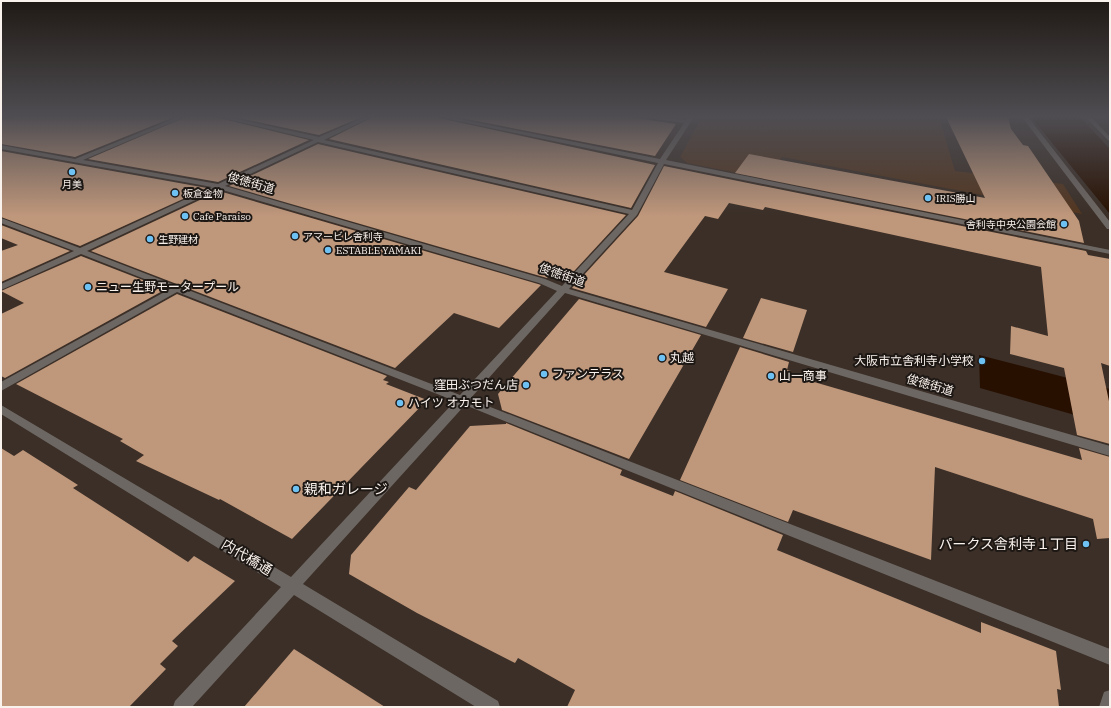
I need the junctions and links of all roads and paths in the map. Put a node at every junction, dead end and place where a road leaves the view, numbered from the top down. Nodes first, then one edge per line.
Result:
1 (19, 150) edge
2 (101, 150) edge
3 (296, 150) edge
4 (361, 150) edge
5 (607, 150) edge
6 (669, 150) edge
7 (1051, 150) edge
8 (77, 160) junction
9 (662, 161) junction
10 (217, 186) junction
11 (634, 213) junction
12 (1, 220) edge
13 (1110, 227) edge
14 (83, 251) junction
15 (1110, 252) edge
16 (1, 287) edge
17 (178, 288) junction
18 (563, 290) junction
19 (1, 386) edge
20 (463, 400) junction
21 (1, 408) edge
22 (1110, 451) edge
23 (293, 585) junction
24 (1110, 657) edge
25 (1110, 698) edge
26 (181, 707) edge
27 (492, 707) edge
28 (1107, 707) edge

1 - 8 street, 俊徳街道
2 - 8 street
3 - 10 street
4 - 11 street
5 - 9 street
6 - 9 street
7 - 13 street
8 - 10 street, 俊徳街道
9 - 11 street
9 - 15 street
10 - 14 street
10 - 18 street, 俊徳街道
11 - 18 street
12 - 14 street
14 - 16 street
14 - 17 street
17 - 19 street
17 - 20 street
18 - 20 street
18 - 22 street, 俊徳街道
20 - 23 street
20 - 24 street
21 - 23 street, 内代橋通
23 - 26 street
23 - 27 street, 内代橋通
25 - 28 street

